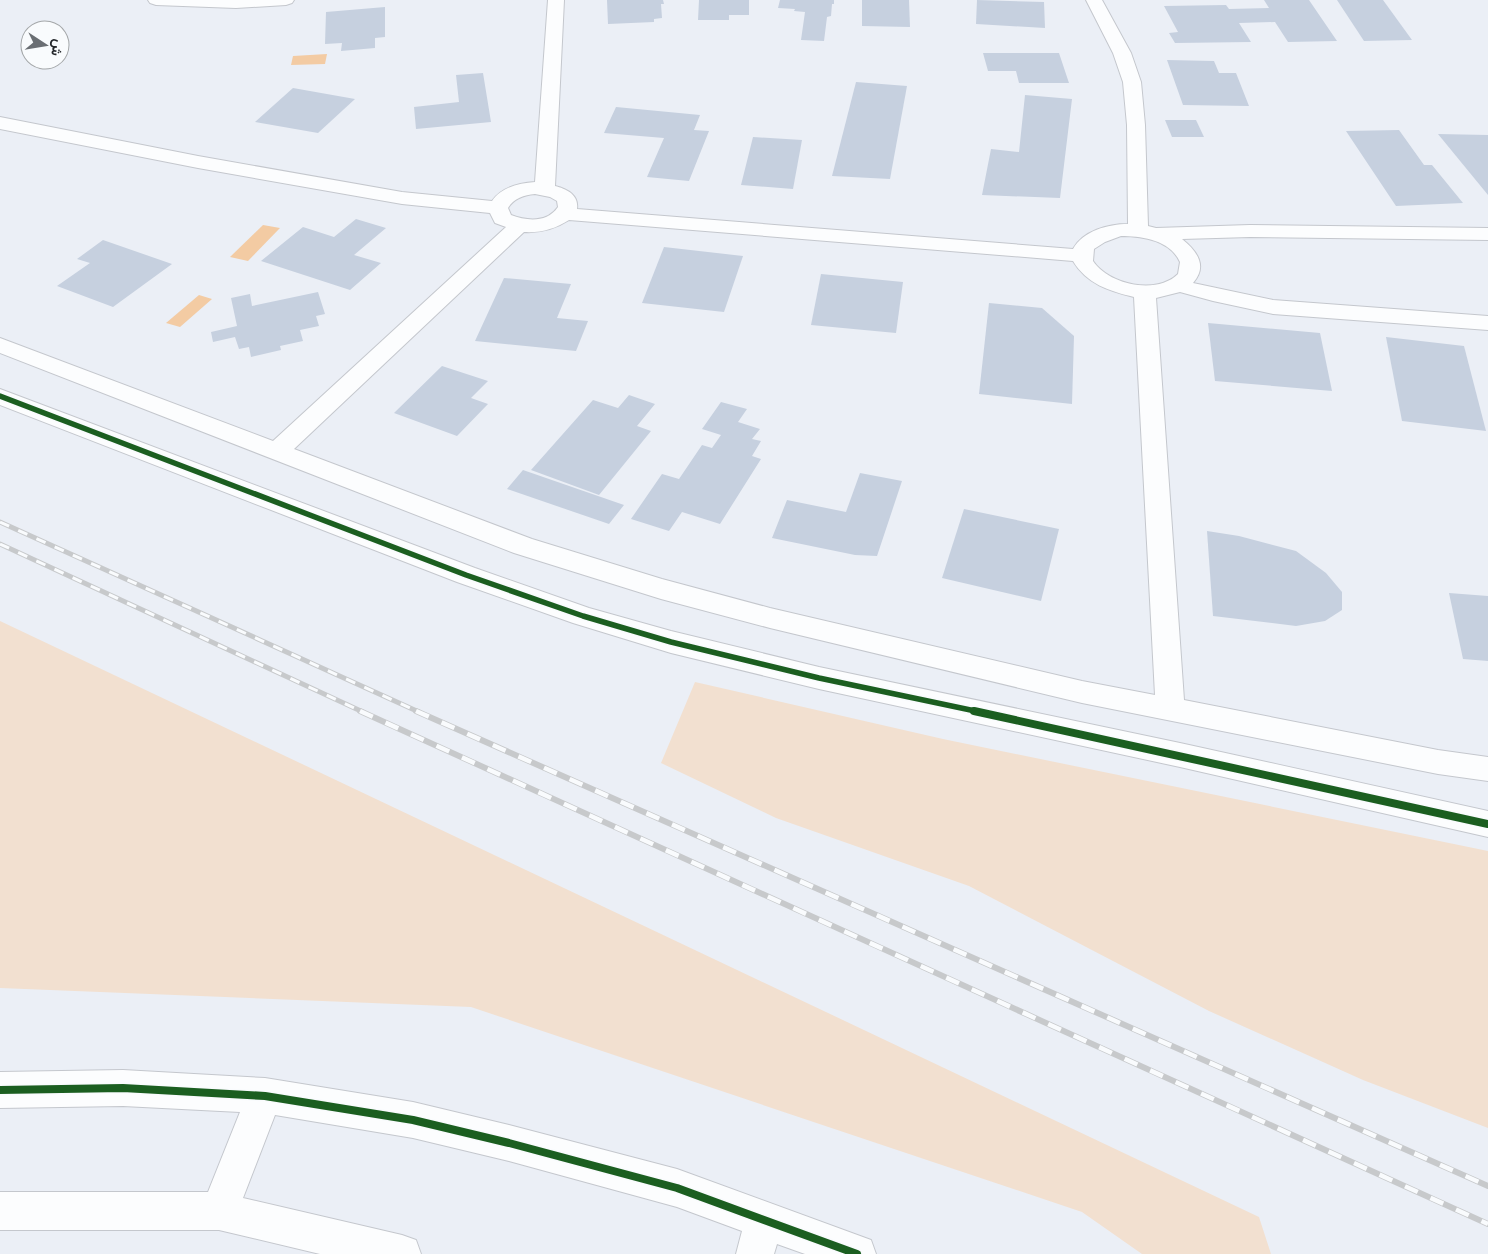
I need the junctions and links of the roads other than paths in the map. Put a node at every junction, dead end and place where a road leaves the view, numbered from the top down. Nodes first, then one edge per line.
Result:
1 (156, 0) edge
2 (286, 0) edge
3 (556, 0) edge
4 (1094, 0) edge
5 (0, 123) edge
6 (545, 188) junction
7 (498, 208) junction
8 (565, 214) junction
9 (519, 226) junction
10 (1147, 232) junction
11 (1488, 234) edge
12 (1082, 256) junction
13 (1178, 285) junction
14 (1145, 292) junction
15 (1488, 323) edge
16 (0, 345) edge
17 (0, 396) edge
18 (276, 452) junction
19 (1170, 709) junction
20 (1488, 769) edge
21 (1488, 824) edge
22 (0, 1090) edge
23 (265, 1096) junction
24 (0, 1211) edge
25 (219, 1211) junction
26 (759, 1237) edge
27 (402, 1254) edge
28 (857, 1254) edge

1 - 2 street
3 - 6 street
4 - 10 street
5 - 7 street
6 - 7 street
6 - 8 street
7 - 9 street
8 - 9 street
8 - 12 street
9 - 18 street
10 - 11 street
10 - 12 street
10 - 13 street
12 - 14 street
13 - 14 street
13 - 15 street
14 - 19 street
16 - 18 street
17 - 21 street
18 - 19 street
19 - 20 street
22 - 23 street
23 - 25 street
23 - 26 street
24 - 25 street
25 - 27 street
26 - 28 street

